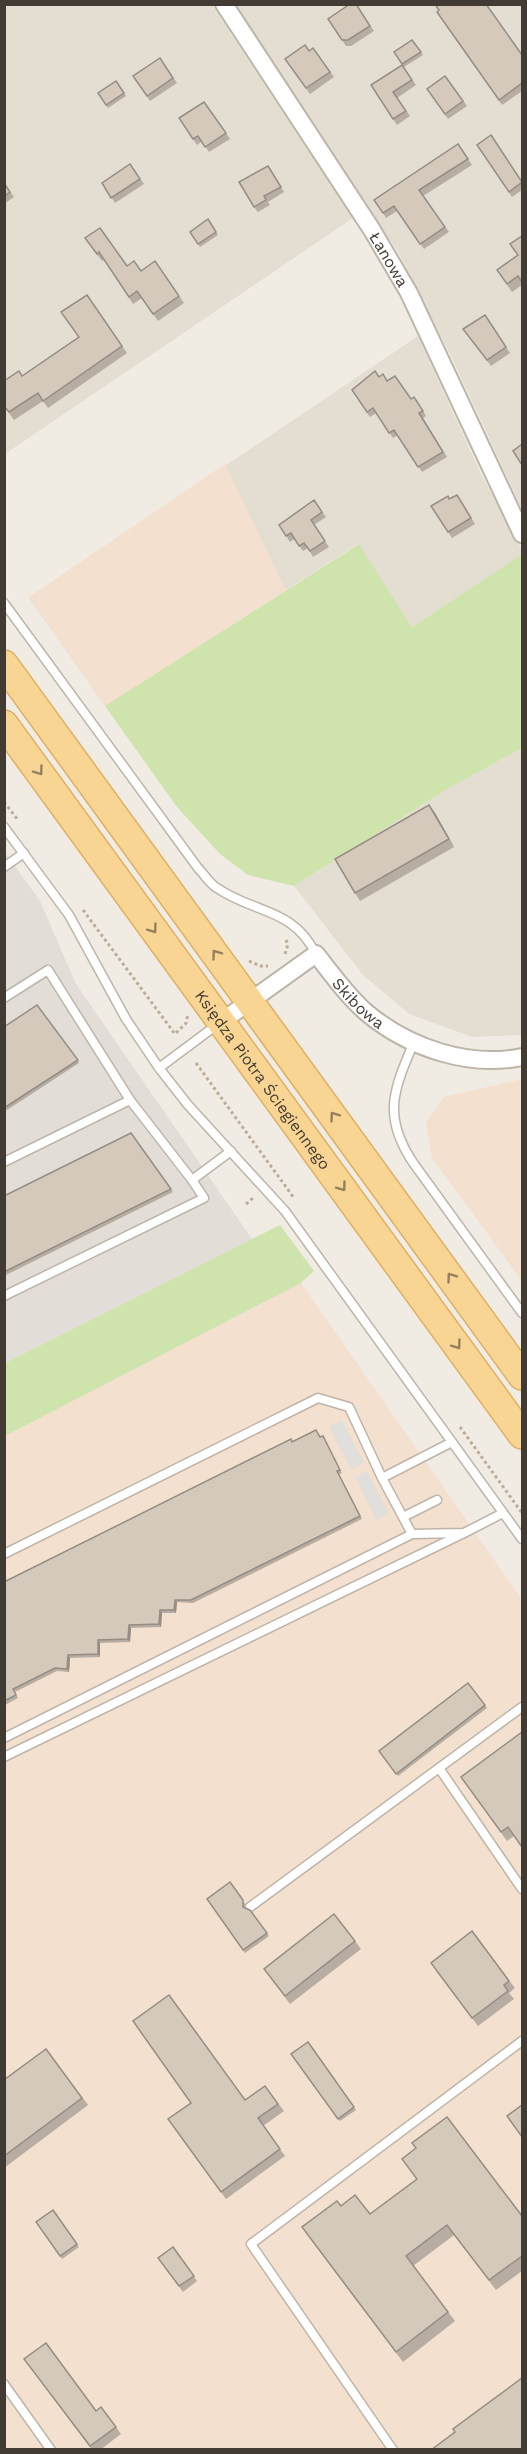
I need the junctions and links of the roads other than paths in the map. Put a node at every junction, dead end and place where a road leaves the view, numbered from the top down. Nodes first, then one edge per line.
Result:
1 (224, 4) edge
2 (522, 534) edge
3 (4, 603) edge
4 (4, 664) edge
5 (4, 724) edge
6 (4, 827) edge
7 (24, 853) junction
8 (4, 867) edge
9 (316, 954) junction
10 (4, 998) edge
11 (250, 1001) junction
12 (221, 1022) junction
13 (414, 1042) junction
14 (522, 1058) edge
15 (159, 1068) junction
16 (130, 1100) junction
17 (231, 1151) junction
18 (4, 1162) edge
19 (192, 1180) junction
20 (4, 1296) edge
21 (522, 1312) edge
22 (522, 1376) edge
23 (522, 1435) edge
24 (452, 1442) junction
25 (382, 1478) junction
26 (437, 1500) dead end
27 (503, 1513) junction
28 (403, 1516) junction
29 (464, 1533) junction
30 (412, 1534) junction
31 (522, 1539) edge
32 (4, 1554) edge
33 (522, 1707) edge
34 (4, 1738) edge
35 (4, 1757) edge
36 (439, 1768) junction
37 (522, 1888) edge
38 (250, 1907) edge
39 (522, 2041) edge
40 (4, 2384) edge
41 (51, 2450) edge
42 (393, 2450) edge

1 - 2 street, Łanowa
3 - 9 lane
11 -> 4 main road
5 -> 12 main road, Księdza Piotra Ściegiennego
6 - 7 lane
7 - 8 lane
7 - 15 lane
9 - 11 street
9 - 13 street, Skibowa
10 - 16 lane
11 - 12 street
22 -> 11 main road
12 - 15 lane
12 -> 23 main road, Księdza Piotra Ściegiennego
13 - 14 street, Skibowa
13 - 21 lane
15 - 17 lane
16 - 18 lane
16 - 19 lane
17 - 19 lane
17 - 24 lane
19 - 20 lane
24 - 25 lane
24 - 27 lane
25 - 28 lane
25 - 32 lane
26 - 28 lane
27 - 29 lane
27 - 31 lane
28 - 30 lane
29 - 30 lane
29 - 35 lane
30 - 34 lane
33 - 36 lane
36 - 37 lane
36 - 38 lane
39 - 42 lane
40 - 41 lane

